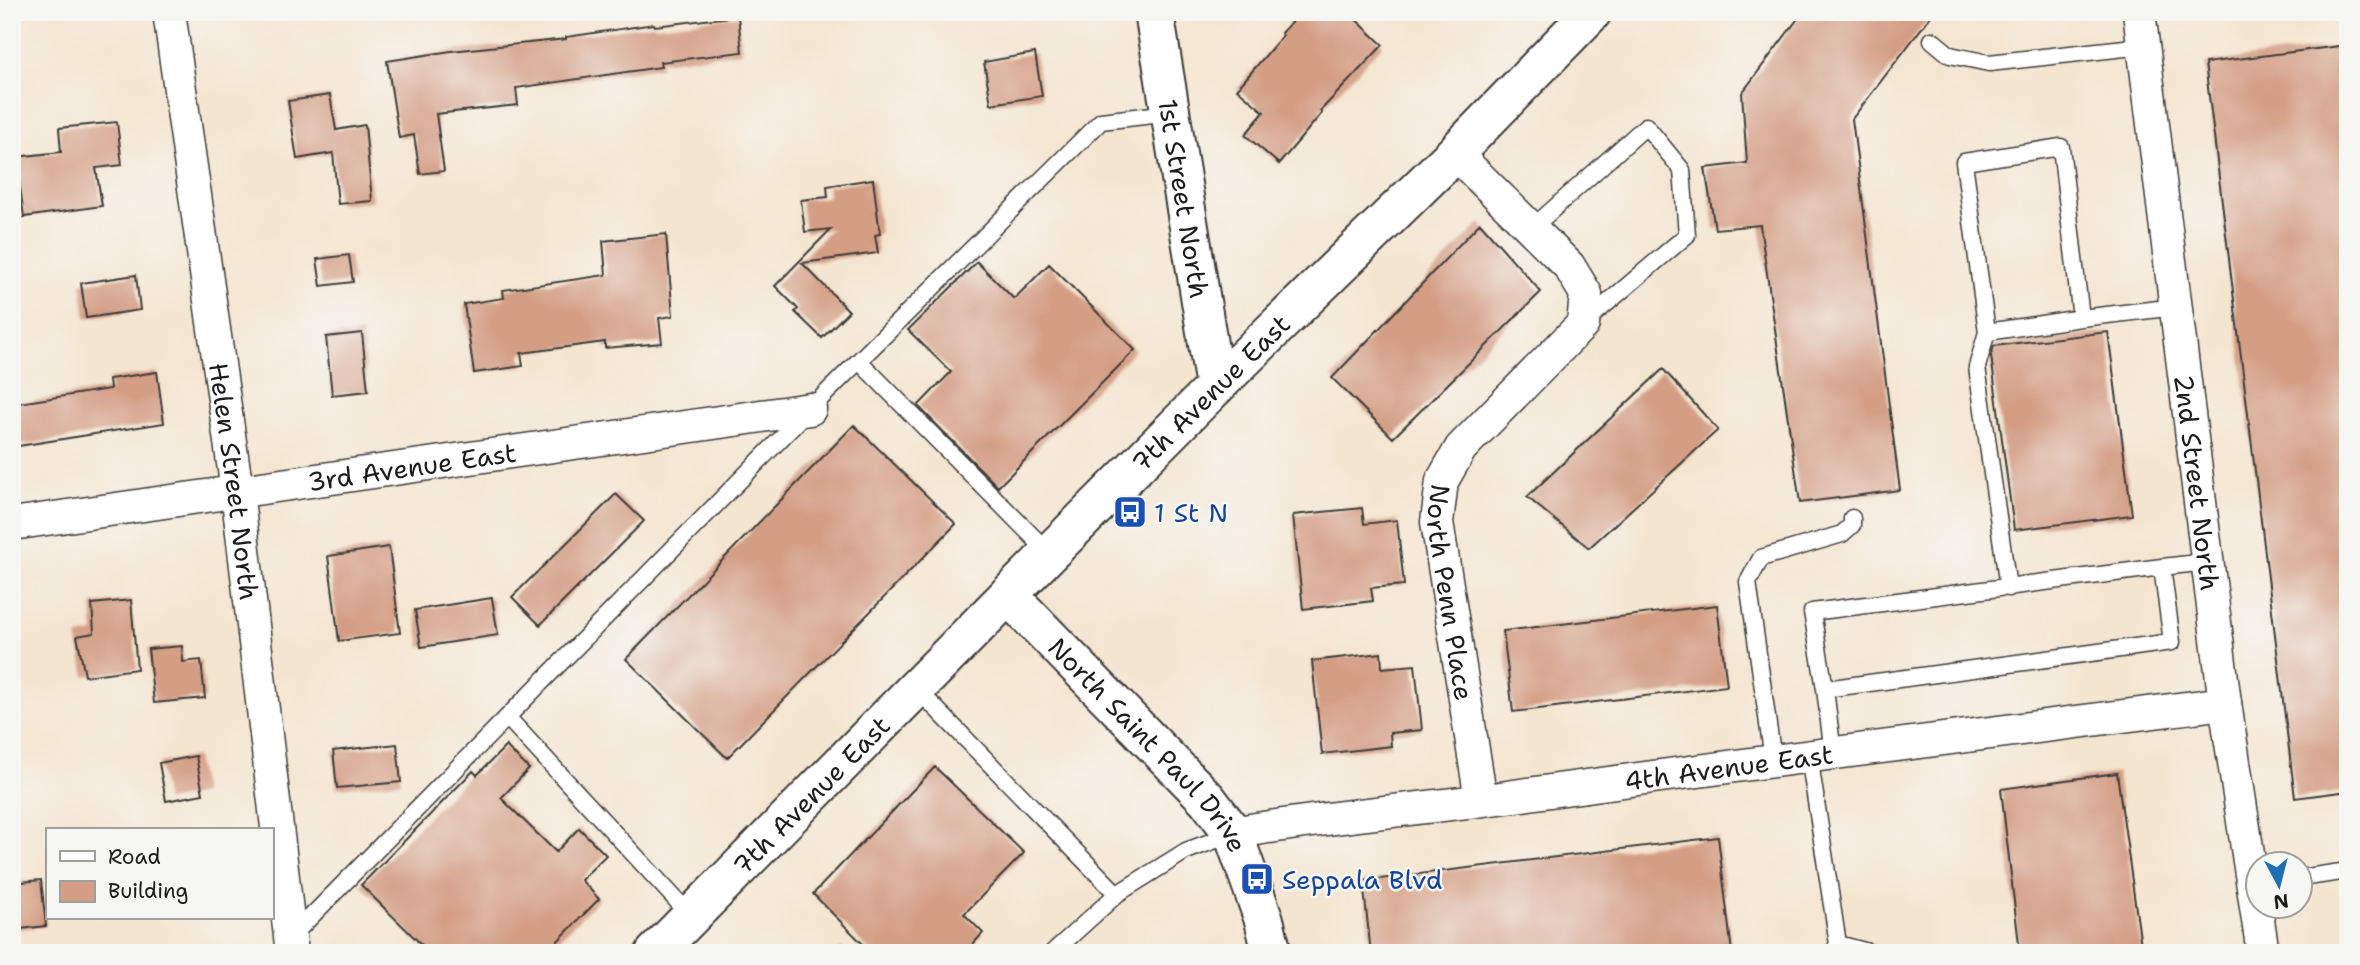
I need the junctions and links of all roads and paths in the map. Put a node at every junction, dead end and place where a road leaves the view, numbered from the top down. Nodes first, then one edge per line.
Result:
1 (169, 12) edge
2 (1154, 12) edge
3 (1592, 12) edge
4 (2139, 12) edge
5 (1932, 40) dead end
6 (2143, 46) junction
7 (1170, 113) junction
8 (1455, 153) junction
9 (1532, 228) junction
10 (2176, 307) junction
11 (2081, 318) junction
12 (1583, 324) junction
13 (1987, 332) junction
14 (859, 360) junction
15 (1215, 387) junction
16 (810, 409) junction
17 (237, 491) junction
18 (1853, 518) dead end
19 (12, 524) edge
20 (1049, 554) junction
21 (2207, 562) junction
22 (2162, 566) junction
23 (2008, 588) junction
24 (1007, 595) junction
25 (916, 688) junction
26 (1825, 689) junction
27 (2225, 703) junction
28 (507, 717) junction
29 (1821, 755) junction
30 (1773, 760) junction
31 (1481, 800) junction
32 (1233, 833) junction
33 (2250, 850) edge
34 (2348, 871) edge
35 (2314, 876) edge
36 (1117, 894) junction
37 (691, 916) junction
38 (2260, 920) edge
39 (291, 946) edge
40 (1835, 948) edge
41 (655, 953) edge
42 (1052, 953) edge
43 (1272, 953) edge
44 (1872, 953) edge
45 (2263, 953) edge

1 - 17 street, Helen Street North
2 - 7 street, 1st Street North
3 - 8 street, 7th Avenue East
4 - 6 street, 2nd Street North
5 - 6 lane
6 - 10 street, 2nd Street North
7 - 14 lane
7 - 15 street, 1st Street North
8 - 9 street
8 - 15 street, 7th Avenue East
9 - 12 street
9 - 12 lane
10 - 11 lane
10 - 21 street, 2nd Street North
11 - 13 lane
11 - 13 lane
12 - 31 street, North Penn Place
13 - 23 lane
14 - 16 lane
14 - 20 lane
15 - 20 street, 7th Avenue East
16 - 17 street, 3rd Avenue East
16 - 28 lane
17 - 19 street, 3rd Avenue East
17 - 39 street, Helen Street North
18 - 30 lane
20 - 24 street, 7th Avenue East
21 - 22 lane
21 - 27 street, 2nd Street North
22 - 23 lane
22 - 26 lane
23 - 26 lane
24 - 25 street, 7th Avenue East
24 - 32 street, North Saint Paul Drive
25 - 36 lane
25 - 37 street, 7th Avenue East
26 - 29 lane
27 - 29 street, 4th Avenue East
27 - 33 street, 2nd Street North
28 - 37 lane
28 - 39 lane
29 - 30 street, 4th Avenue East
29 - 40 lane
30 - 31 street, 4th Avenue East
31 - 32 street, 4th Avenue East
32 - 36 lane
32 - 43 street, North Saint Paul Drive
34 - 35 lane
36 - 42 lane
37 - 41 street, 7th Avenue East
38 - 45 street, 2nd Street North
40 - 44 lane

